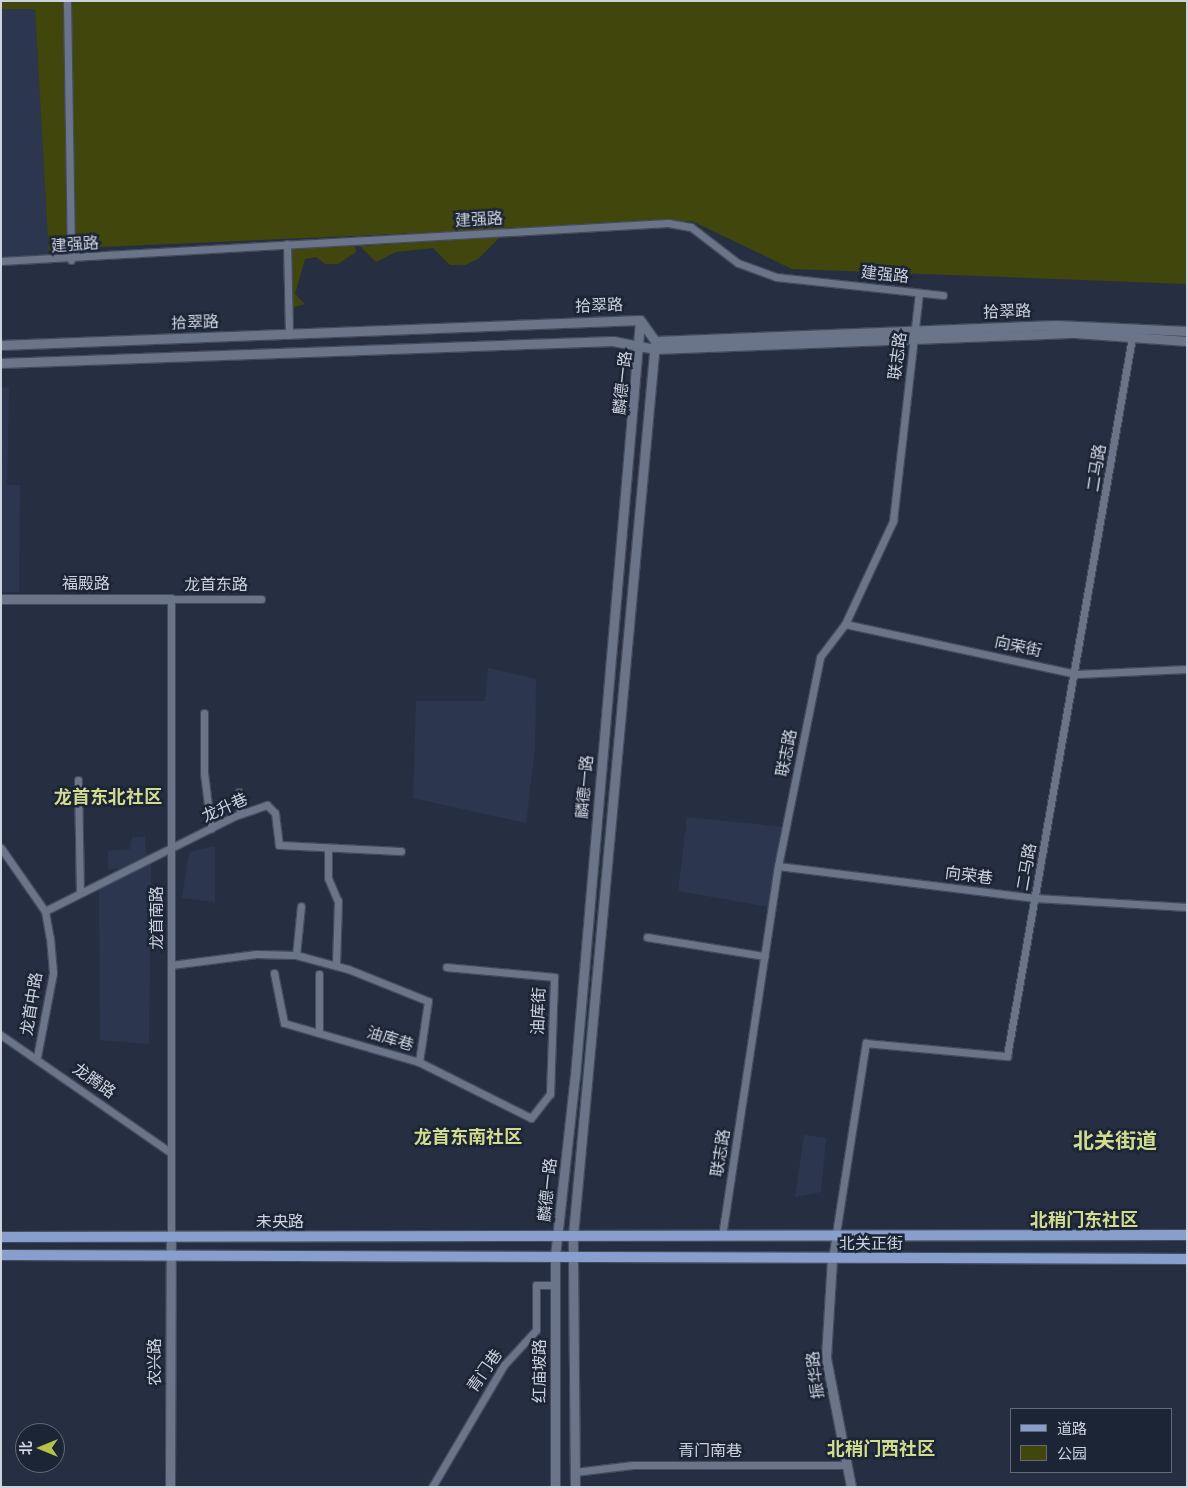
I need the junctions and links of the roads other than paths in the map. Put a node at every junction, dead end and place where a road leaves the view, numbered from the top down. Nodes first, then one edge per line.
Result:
1 (67, 1) edge
2 (287, 244) junction
3 (71, 260) junction
4 (1, 261) edge
5 (919, 293) junction
6 (943, 295) dead end
7 (640, 320) junction
8 (1187, 331) edge
9 (1134, 332) junction
10 (915, 334) junction
11 (289, 335) junction
12 (1187, 341) edge
13 (1, 345) edge
14 (642, 345) junction
15 (655, 345) junction
16 (1, 363) edge
17 (1, 599) edge
18 (171, 599) junction
19 (261, 599) dead end
20 (845, 624) junction
21 (1187, 669) edge
22 (1076, 674) junction
23 (204, 713) dead end
24 (78, 780) dead end
25 (239, 792) dead end
26 (240, 814) junction
27 (211, 829) junction
28 (1, 848) edge
29 (171, 848) junction
30 (328, 849) junction
31 (401, 851) dead end
32 (778, 866) junction
33 (80, 893) junction
34 (1035, 898) junction
35 (301, 906) dead end
36 (1187, 906) edge
37 (45, 911) junction
38 (647, 937) dead end
39 (296, 955) junction
40 (764, 956) junction
41 (336, 964) junction
42 (171, 965) junction
43 (446, 967) dead end
44 (274, 973) dead end
45 (319, 974) dead end
46 (319, 1034) junction
47 (1, 1035) edge
48 (37, 1057) junction
49 (419, 1062) junction
50 (530, 1118) joint
51 (170, 1152) junction
52 (573, 1234) junction
53 (559, 1235) junction
54 (1187, 1235) edge
55 (722, 1236) junction
56 (836, 1236) junction
57 (1, 1237) edge
58 (170, 1237) junction
59 (170, 1254) junction
60 (1, 1255) edge
61 (555, 1256) junction
62 (574, 1256) junction
63 (832, 1259) junction
64 (1187, 1259) edge
65 (555, 1285) junction
66 (846, 1465) junction
67 (575, 1472) junction
68 (170, 1487) edge
69 (432, 1487) edge
70 (555, 1487) edge
71 (575, 1487) edge
72 (851, 1487) edge

1 - 3 street
2 - 3 street, 建强路
2 - 5 street, 建强路
2 - 11 street
3 - 4 street, 建强路
5 - 6 street, 建强路
5 - 10 street, 联志路
7 - 11 main road, 拾翠路
7 - 14 main road, 麟德一路
7 - 15 main road, 拾翠路
8 - 9 main road, 拾翠路
9 - 10 main road, 拾翠路
9 - 12 main road, 拾翠路
9 - 22 street, 二马路
10 - 15 main road, 拾翠路
10 - 20 street, 联志路
11 - 13 main road, 拾翠路
14 - 15 main road, 拾翠路
14 - 16 main road, 拾翠路
14 - 53 main road, 麟德一路
15 - 52 main road, 麟德一路
17 - 18 main road, 福殿路
18 - 19 street, 龙首东路
18 - 29 street, 龙首南路
20 - 22 street, 向荣街
20 - 32 street, 联志路
21 - 22 street, 向荣街
22 - 34 street, 二马路
23 - 27 street
24 - 33 street
25 - 26 street
26 - 27 street, 龙升巷
26 - 30 street, 龙升巷
27 - 29 street, 龙升巷
28 - 37 street, 龙首中路
29 - 33 street, 龙升巷
29 - 42 street, 龙首南路
30 - 31 street, 龙升巷
30 - 41 street
32 - 34 street, 向荣巷
32 - 40 street, 联志路
33 - 37 street, 龙升巷
34 - 36 street, 向荣巷
34 - 56 street, 二马路
35 - 39 street
37 - 48 street, 龙首中路
38 - 40 street
39 - 41 street
39 - 42 street
40 - 55 street, 联志路
41 - 49 street
42 - 51 street, 龙首南路
43 - 50 street, 油库街
44 - 46 street, 油库巷
45 - 46 street
46 - 49 street, 油库巷
47 - 48 street, 龙腾路
48 - 51 street, 龙腾路
49 - 50 street, 油库巷
51 - 58 street, 龙首南路
52 - 53 main road, 北关正街
52 - 55 main road, 北关正街
52 - 62 main road, 麟德一路
53 - 58 main road, 未央路
53 - 61 main road, 麟德一路
54 - 56 main road, 北关正街
55 - 56 main road, 北关正街
56 - 63 street, 二马路
57 - 58 main road, 未央路
58 - 59 main road, 农兴路
59 - 60 main road, 未央路
59 - 61 main road, 未央路
59 - 68 main road, 农兴路
61 - 62 main road, 北关正街
61 - 65 main road, 红庙坡路
62 - 63 main road, 北关正街
62 - 67 main road
63 - 64 main road, 北关正街
63 - 66 main road, 振华路
65 - 69 street, 青门巷
65 - 70 main road, 红庙坡路
66 - 67 street, 青门南巷
66 - 72 main road, 振华路
67 - 71 main road

